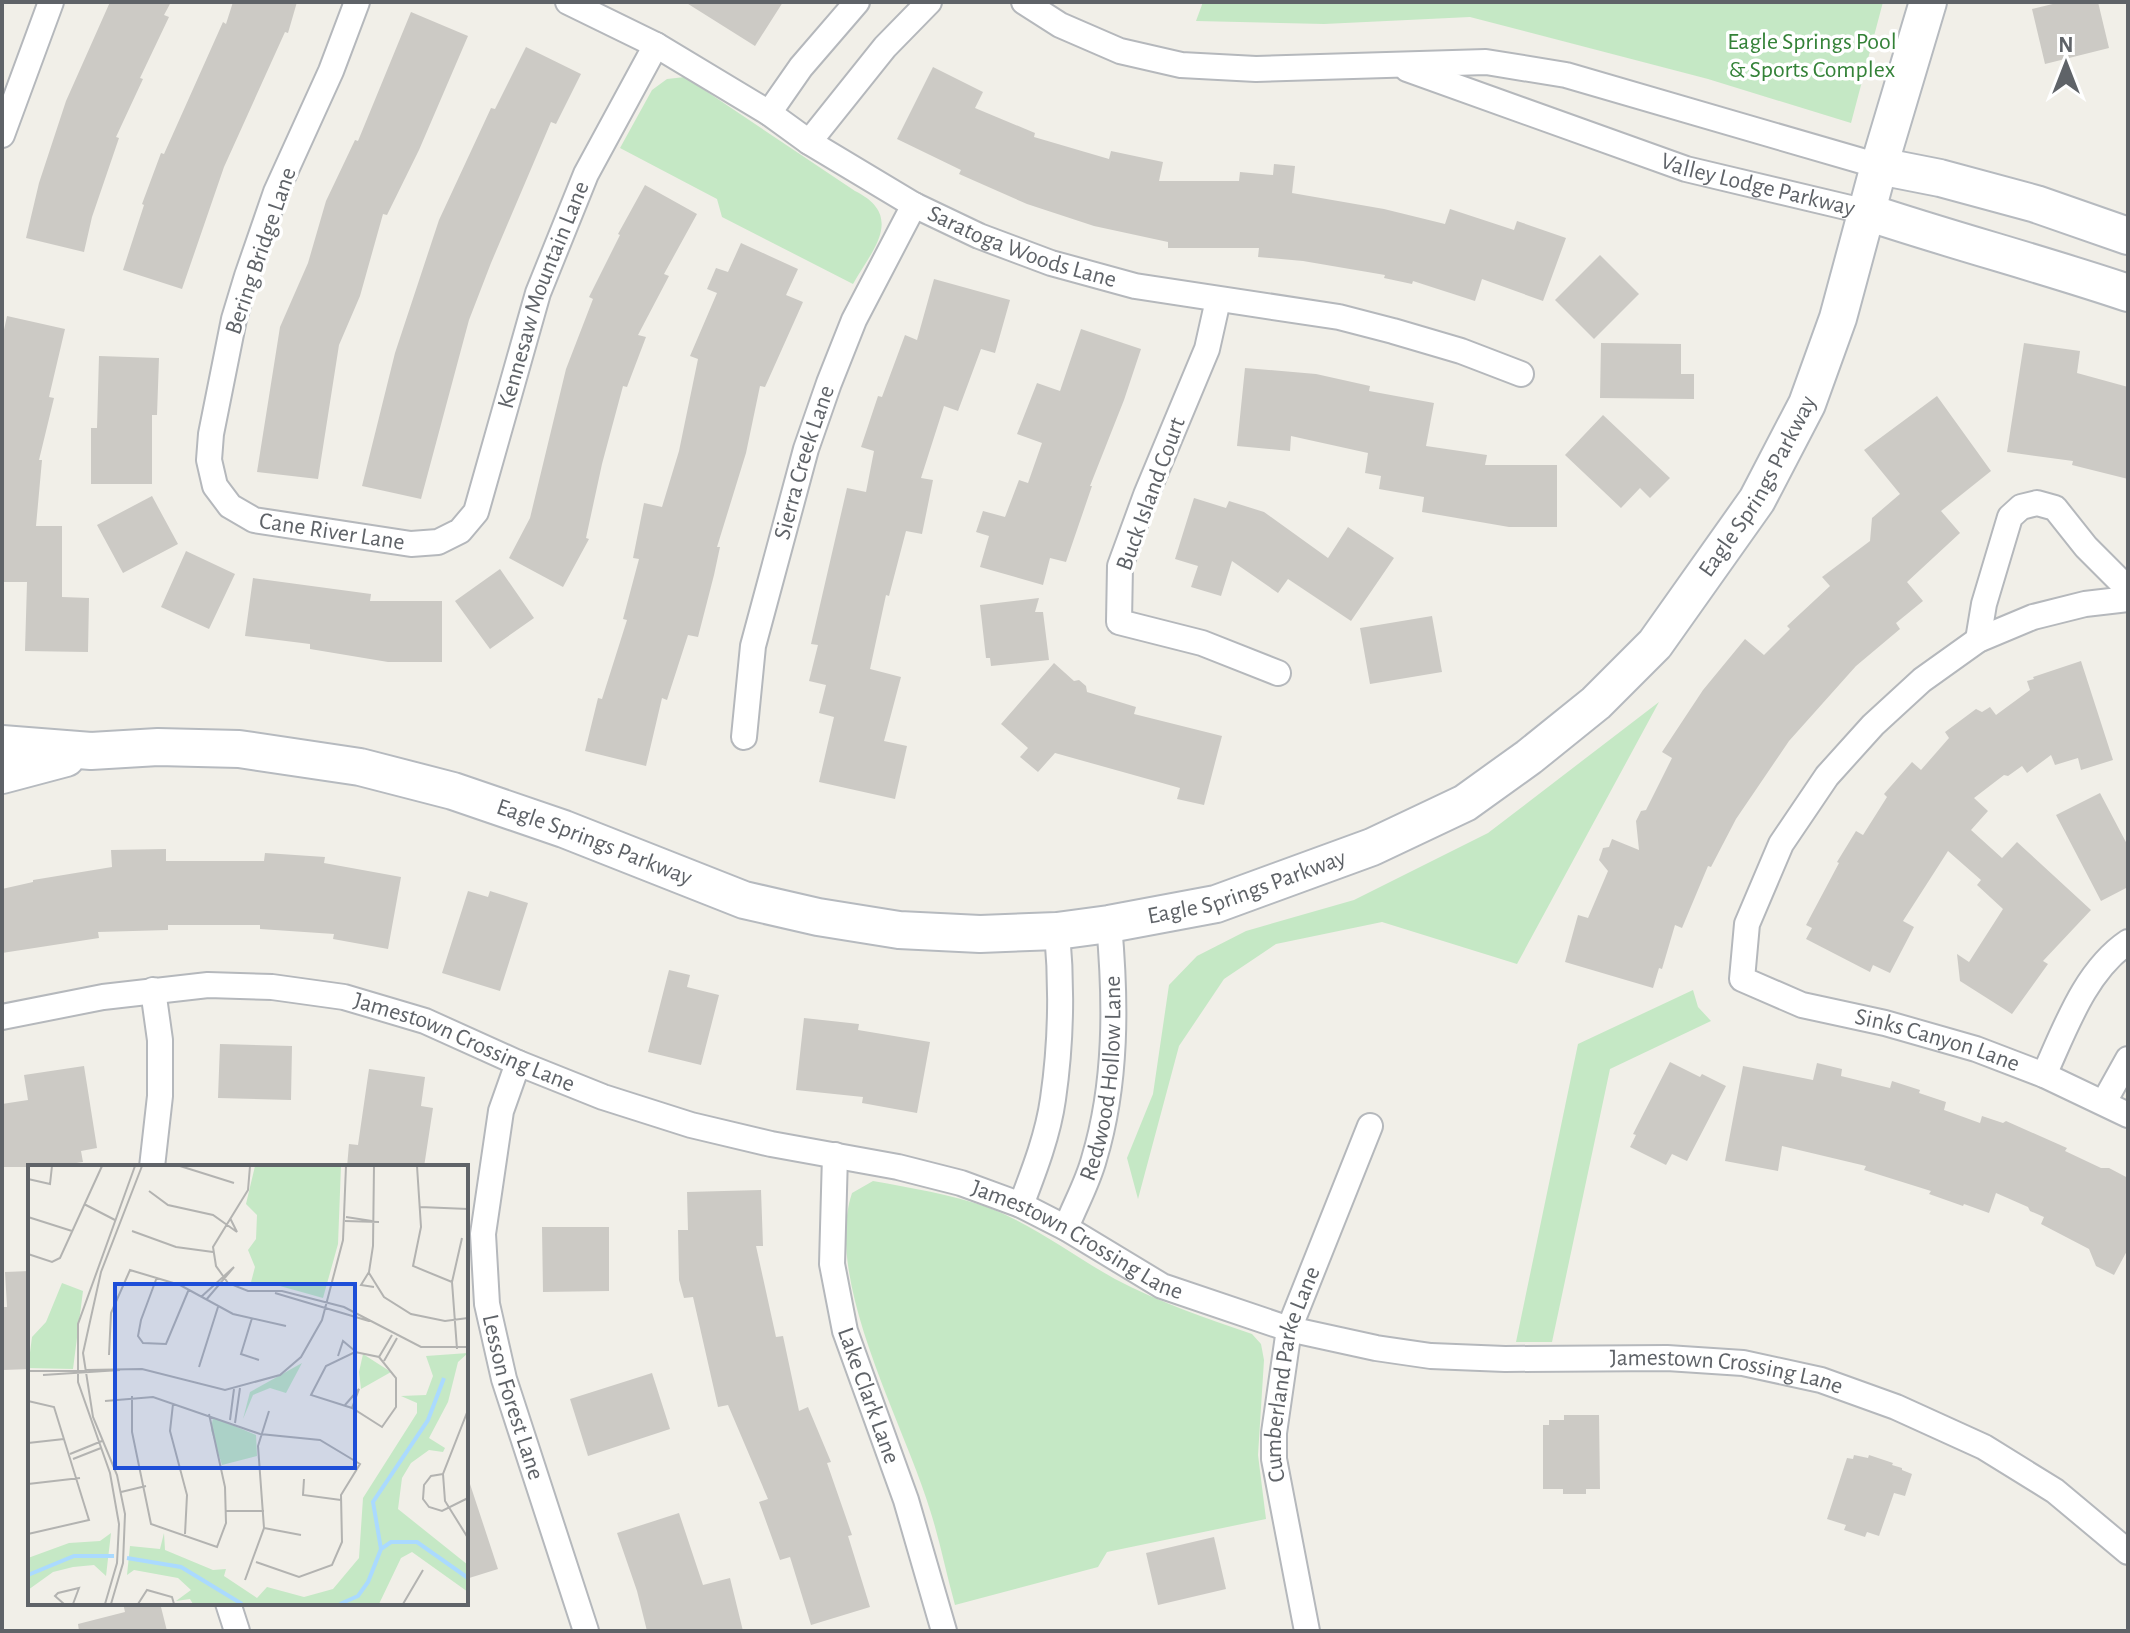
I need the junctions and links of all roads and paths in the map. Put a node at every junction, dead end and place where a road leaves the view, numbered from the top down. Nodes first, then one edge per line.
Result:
1 (51, 2) edge
2 (357, 2) edge
3 (568, 2) edge
4 (857, 2) edge
5 (929, 2) edge
6 (1024, 2) edge
7 (1928, 2) edge
8 (656, 45) junction
9 (1393, 63) junction
10 (769, 113) junction
11 (2, 135) edge
12 (809, 142) junction
13 (1879, 166) junction
14 (914, 205) junction
15 (1867, 212) junction
16 (2128, 236) edge
17 (2128, 293) edge
18 (1218, 300) junction
19 (1521, 374) dead end
20 (230, 506) joint
21 (438, 542) joint
22 (2128, 589) edge
23 (2128, 599) edge
24 (1978, 640) junction
25 (1278, 673) dead end
26 (744, 737) dead end
27 (2, 744) edge
28 (91, 751) junction
29 (2, 775) edge
30 (1109, 924) junction
31 (1057, 931) junction
32 (2128, 942) edge
33 (153, 990) junction
34 (2, 1017) edge
35 (2128, 1059) edge
36 (518, 1063) junction
37 (2044, 1075) junction
38 (2104, 1102) junction
39 (2128, 1115) edge
40 (1370, 1126) dead end
41 (835, 1155) junction
42 (152, 1165) edge
43 (1021, 1205) junction
44 (1066, 1228) junction
45 (1289, 1329) junction
46 (2128, 1552) edge
47 (229, 1605) edge
48 (237, 1631) edge
49 (586, 1631) edge
50 (944, 1631) edge
51 (1307, 1631) edge

1 - 11 street
2 - 20 street, Bering Bridge Lane
3 - 8 street, Saratoga Woods Lane
4 - 10 street
5 - 12 street
6 - 9 street, Valley Lodge Parkway
7 - 13 street, Eagle Springs Parkway
8 - 10 street, Saratoga Woods Lane
8 - 21 street, Kennesaw Mountain Lane
9 - 13 street, Valley Lodge Parkway
9 - 15 street, Valley Lodge Parkway
10 - 12 street, Saratoga Woods Lane
12 - 14 street, Saratoga Woods Lane
13 - 15 street, Eagle Springs Parkway
13 - 16 street, Valley Lodge Parkway
14 - 18 street, Saratoga Woods Lane
14 - 26 street, Sierra Creek Lane
15 - 17 street, Valley Lodge Parkway
15 - 30 street, Eagle Springs Parkway
18 - 19 street, Saratoga Woods Lane
18 - 25 street, Buck Island Court
20 - 21 street, Cane River Lane
22 - 24 street
23 - 24 street
24 - 37 street, Sinks Canyon Lane
27 - 28 street, Eagle Springs Parkway
28 - 29 street, Eagle Springs Parkway
28 - 31 street, Eagle Springs Parkway
30 - 31 street, Eagle Springs Parkway
30 - 44 street, Redwood Hollow Lane
31 - 43 street, Redwood Hollow Lane
32 - 37 street
33 - 34 street, Jamestown Crossing Lane
33 - 36 street, Jamestown Crossing Lane
33 - 42 street
35 - 38 street
36 - 41 street, Jamestown Crossing Lane
36 - 49 street, Lesson Forest Lane
37 - 38 street, Sinks Canyon Lane
38 - 39 street, Sinks Canyon Lane
40 - 45 street, Cumberland Parke Lane
41 - 43 street, Jamestown Crossing Lane
41 - 50 street, Lake Clark Lane
43 - 44 street, Jamestown Crossing Lane
44 - 45 street, Jamestown Crossing Lane
45 - 46 street, Jamestown Crossing Lane
45 - 51 street, Cumberland Parke Lane
47 - 48 street

